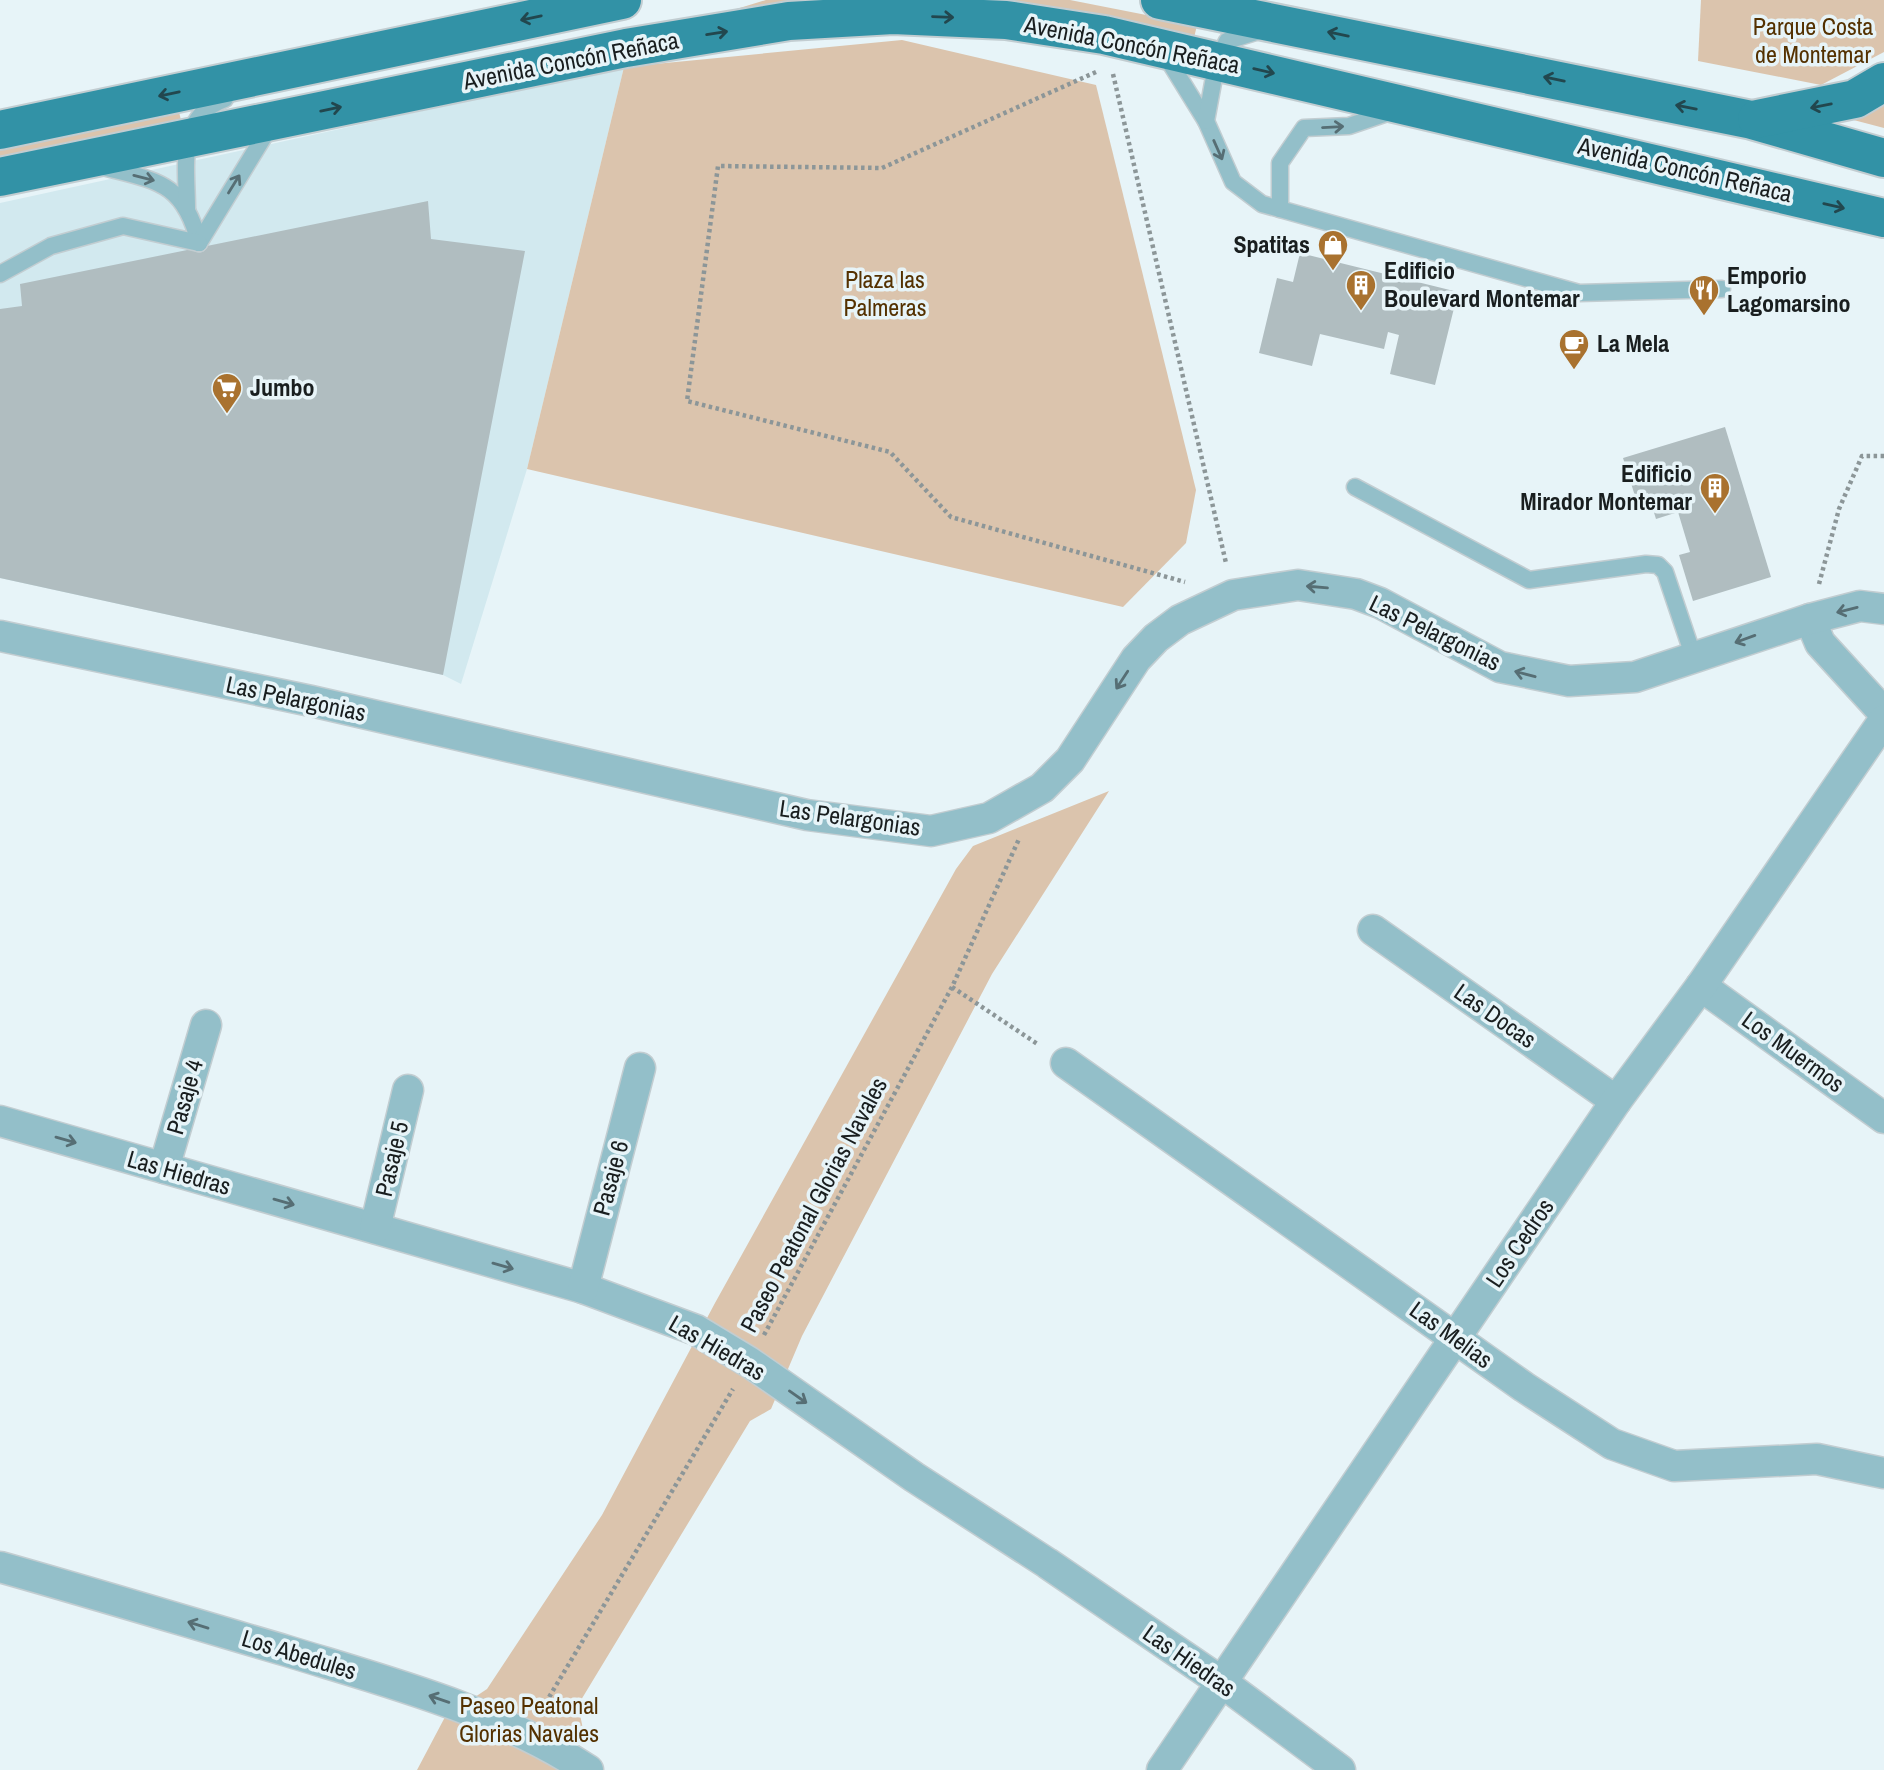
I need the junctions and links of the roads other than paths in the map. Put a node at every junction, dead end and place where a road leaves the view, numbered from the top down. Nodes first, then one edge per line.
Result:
1 (622, 0) edge
2 (1160, 0) edge
3 (1284, 23) junction
4 (1161, 48) junction
5 (332, 60) junction
6 (1217, 61) junction
7 (1884, 82) edge
8 (1412, 105) junction
9 (1752, 120) junction
10 (273, 121) junction
11 (1206, 121) junction
12 (0, 130) edge
13 (187, 138) junction
14 (1884, 158) edge
15 (78, 161) junction
16 (0, 177) edge
17 (187, 209) junction
18 (1280, 209) junction
19 (1884, 218) edge
20 (199, 243) junction
21 (0, 274) edge
22 (1722, 289) dead end
23 (1355, 487) dead end
24 (1884, 609) edge
25 (1810, 619) junction
26 (0, 636) edge
27 (1694, 657) junction
28 (1884, 713) edge
29 (1884, 720) edge
30 (1373, 930) dead end
31 (1701, 986) junction
32 (206, 1025) dead end
33 (1066, 1063) road end
34 (640, 1068) dead end
35 (408, 1090) dead end
36 (1616, 1101) junction
37 (1884, 1118) edge
38 (0, 1121) edge
39 (164, 1168) junction
40 (375, 1228) junction
41 (583, 1288) junction
42 (1455, 1339) junction
43 (1884, 1473) edge
44 (0, 1567) edge
45 (1223, 1684) junction
46 (588, 1770) edge
47 (1163, 1770) edge
48 (1340, 1770) edge

1 -> 5 main road, Avenida Concón Reñaca
2 - 3 main road, Avenida Concón Reñaca
3 - 6 lane
9 -> 3 main road, Avenida Concón Reñaca
4 - 6 main road, Avenida Concón Reñaca
10 -> 4 main road, Avenida Concón Reñaca
4 - 11 lane
5 -> 12 main road, Avenida Concón Reñaca
5 - 13 lane
6 -> 8 main road, Avenida Concón Reñaca
6 - 11 lane
7 -> 9 main road
18 -> 8 lane
8 -> 19 main road, Avenida Concón Reñaca
9 - 14 main road, Avenida Concón Reñaca
10 - 13 main road, Avenida Concón Reñaca
20 -> 10 lane
11 -> 18 lane
13 - 15 main road, Avenida Concón Reñaca
13 - 17 lane
15 - 16 main road, Avenida Concón Reñaca
15 -> 17 lane
17 - 20 lane
18 - 22 lane
20 - 21 lane
23 - 27 lane
24 -> 25 street, Las Pelargonias
25 -> 27 street, Las Pelargonias
25 - 28 street
27 -> 26 street, Las Pelargonias
29 - 31 street, Los Cedros
30 - 36 street, Las Docas
31 - 36 street, Los Cedros
31 - 37 street, Los Muermos
32 - 39 street, Pasaje 4
33 - 42 street, Las Melias
34 - 41 street, Pasaje 6
35 - 40 street, Pasaje 5
36 - 42 street, Los Cedros
38 -> 39 street, Las Hiedras
39 -> 40 street, Las Hiedras
40 -> 41 street, Las Hiedras
41 -> 45 street, Las Hiedras
42 - 43 street, Las Melias
42 - 45 street, Los Cedros
46 -> 44 street, Los Abedules
45 - 47 street, Los Cedros
45 - 48 street, Las Hiedras

